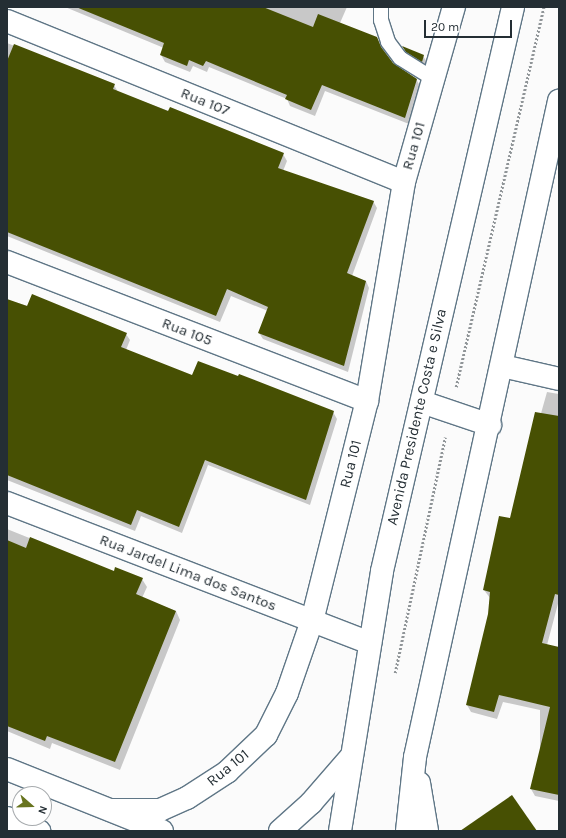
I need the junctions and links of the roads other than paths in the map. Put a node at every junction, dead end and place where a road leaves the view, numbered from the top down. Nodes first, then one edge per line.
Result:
1 (381, 7) edge
2 (454, 7) edge
3 (513, 7) edge
4 (7, 21) edge
5 (433, 79) junction
6 (559, 101) edge
7 (404, 182) junction
8 (7, 262) edge
9 (502, 366) junction
10 (559, 379) edge
11 (367, 401) junction
12 (422, 402) junction
13 (490, 425) junction
14 (7, 503) edge
15 (312, 621) junction
16 (370, 643) junction
17 (350, 758) junction
18 (415, 758) junction
19 (7, 769) edge
20 (107, 810) junction
21 (7, 818) edge
22 (39, 831) edge
23 (162, 831) edge
24 (280, 831) edge
25 (340, 831) edge
26 (406, 831) edge
27 (428, 831) edge

1 - 5 lane
2 - 5 street, Rua 101
3 - 12 street, Avenida Presidente Costa e Silva
4 - 7 street, Rua 107
5 - 7 street, Rua 101
6 - 9 street
7 - 11 street, Rua 101
8 - 11 street, Rua 105
9 - 10 street
9 - 13 street
11 - 15 street, Rua 101
12 - 13 street
12 - 16 street, Avenida Presidente Costa e Silva
13 - 18 street
14 - 15 street, Rua Jardel Lima dos Santos
15 - 16 street, Rua Jardel Lima dos Santos
15 - 20 street, Rua 101
16 - 17 street, Avenida Presidente Costa e Silva
17 - 24 street
17 - 25 street, Avenida Presidente Costa e Silva
18 - 26 street
18 - 27 street
19 - 20 street
20 - 23 street
21 - 22 street

